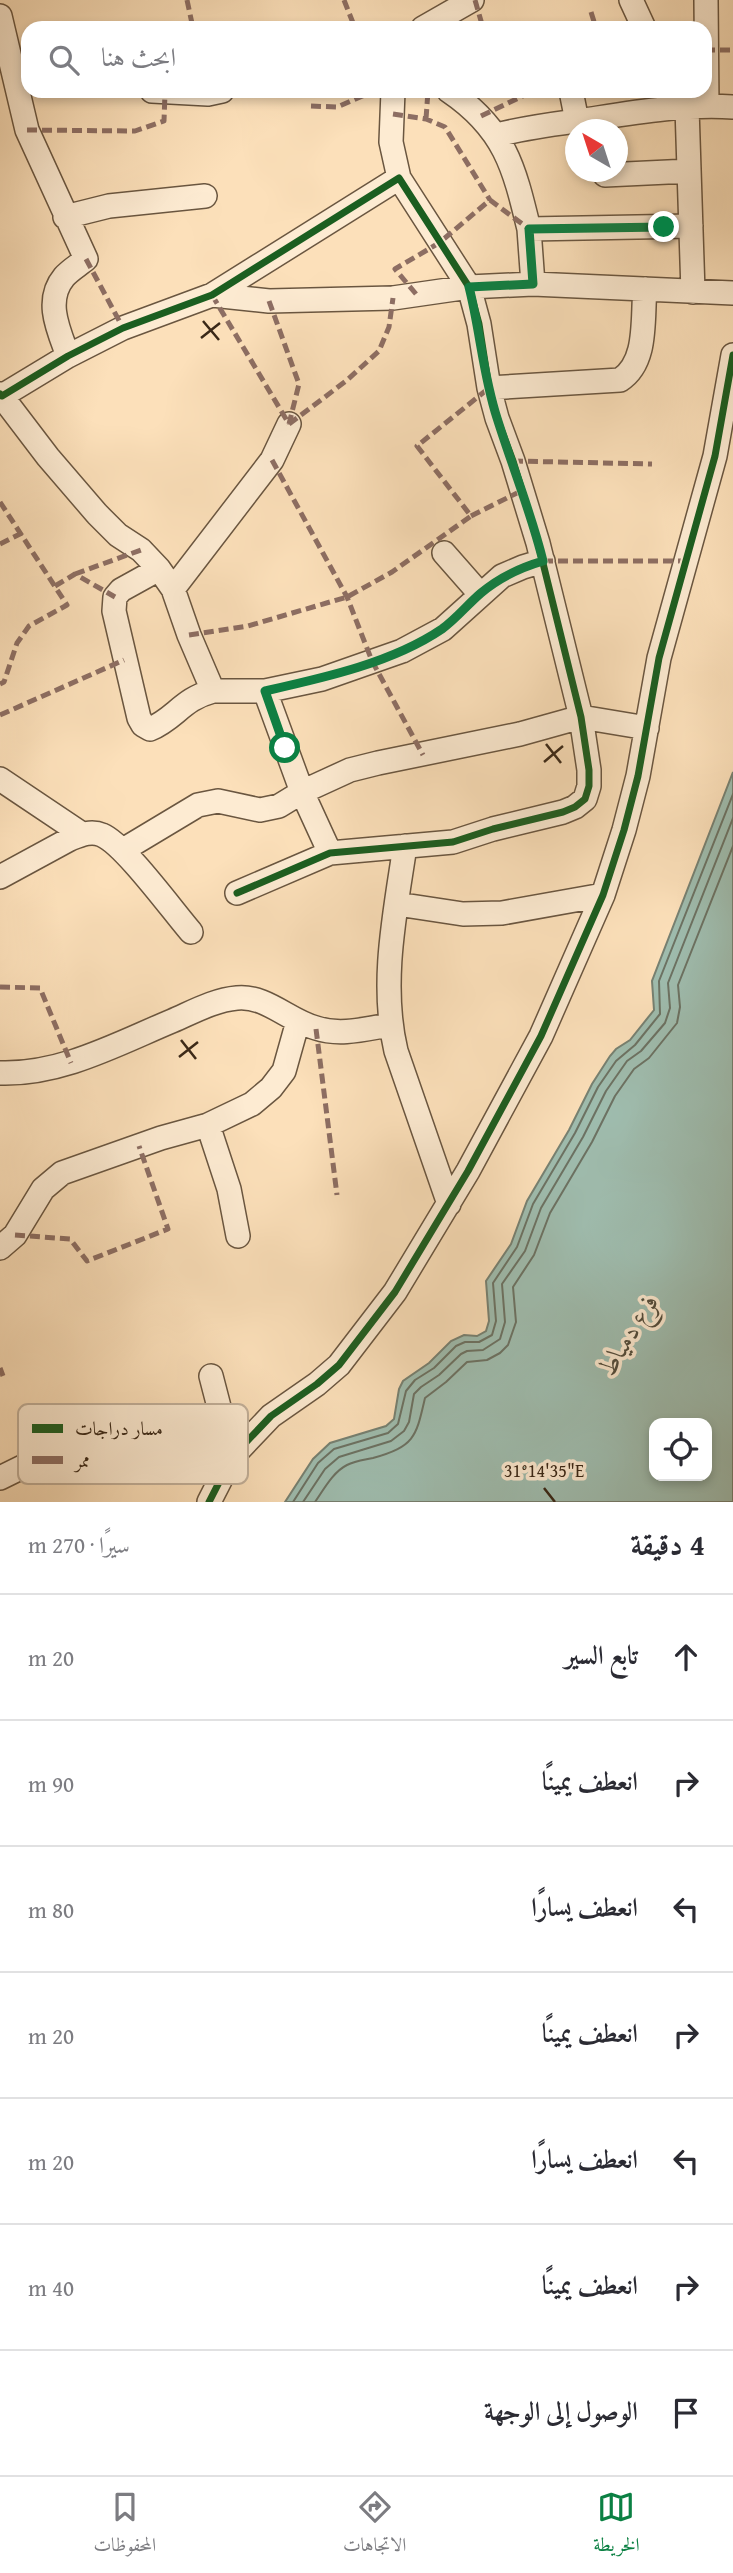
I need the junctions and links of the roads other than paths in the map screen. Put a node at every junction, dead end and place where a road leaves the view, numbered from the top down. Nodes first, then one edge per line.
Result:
1 (472, 0) edge
2 (631, 0) edge
3 (706, 0) edge
4 (0, 16) edge
5 (435, 21) edge
6 (641, 21) edge
7 (704, 21) edge
8 (21, 73) edge
9 (24, 98) edge
10 (393, 98) edge
11 (460, 98) edge
12 (572, 98) edge
13 (698, 98) edge
14 (697, 107) junction
15 (733, 107) edge
16 (577, 119) edge
17 (594, 119) edge
18 (565, 122) edge
19 (497, 135) junction
20 (689, 171) junction
21 (628, 173) edge
22 (399, 178) junction
23 (205, 196) dead end
24 (65, 217) junction
25 (691, 226) junction
26 (529, 229) junction
27 (533, 284) junction
28 (469, 287) junction
29 (645, 289) junction
30 (693, 292) junction
31 (733, 293) edge
32 (212, 295) junction
33 (733, 355) edge
34 (68, 356) junction
35 (489, 388) junction
36 (1, 395) edge
37 (289, 424) dead end
38 (444, 553) dead end
39 (543, 561) junction
40 (159, 569) junction
41 (173, 589) junction
42 (480, 594) junction
43 (213, 691) junction
44 (265, 691) junction
45 (581, 717) junction
46 (647, 728) junction
47 (0, 779) edge
48 (302, 792) junction
49 (82, 834) junction
50 (405, 846) junction
51 (123, 850) junction
52 (330, 853) junction
53 (0, 877) edge
54 (237, 892) dead end
55 (603, 895) junction
56 (397, 904) junction
57 (191, 932) dead end
58 (298, 1021) junction
59 (389, 1025) junction
60 (0, 1073) edge
61 (208, 1125) junction
62 (449, 1204) junction
63 (239, 1236) dead end
64 (0, 1248) edge
65 (211, 1376) dead end
66 (218, 1404) edge
67 (248, 1440) edge
68 (18, 1469) edge
69 (0, 1478) edge
70 (218, 1484) edge
71 (209, 1502) edge

1 - 5 street
2 - 6 street
3 - 7 street
4 - 8 street
9 - 24 street
10 - 22 street
11 - 19 street
12 - 16 street
13 - 14 street
14 - 15 street
14 - 17 street
14 - 20 street
18 - 19 street
19 - 26 street
20 - 21 street
20 - 25 street
22 - 28 street
22 - 32 street
23 - 24 street
24 - 34 street
25 - 26 street
25 - 30 street
26 - 27 street
27 - 28 street
27 - 29 street
28 - 32 street
28 - 35 street
29 - 30 street
29 - 35 street
30 - 31 street
32 - 34 street
33 - 46 street
34 - 36 street
35 - 39 street
36 - 40 street
37 - 41 street
38 - 42 street
39 - 42 street
39 - 45 street
40 - 41 street
40 - 43 street
41 - 43 street
42 - 44 street
43 - 44 street
44 - 48 street
45 - 46 street
45 - 48 street
45 - 50 street
46 - 55 street
47 - 49 street
48 - 51 street
48 - 52 street
49 - 51 street
49 - 53 street
50 - 52 street
50 - 56 street
51 - 57 street
52 - 54 street
55 - 56 street
55 - 62 street
56 - 59 street
58 - 59 street
58 - 60 street
58 - 61 street
59 - 62 street
61 - 63 street
61 - 64 street
62 - 67 street
65 - 66 street
68 - 69 street
70 - 71 street

